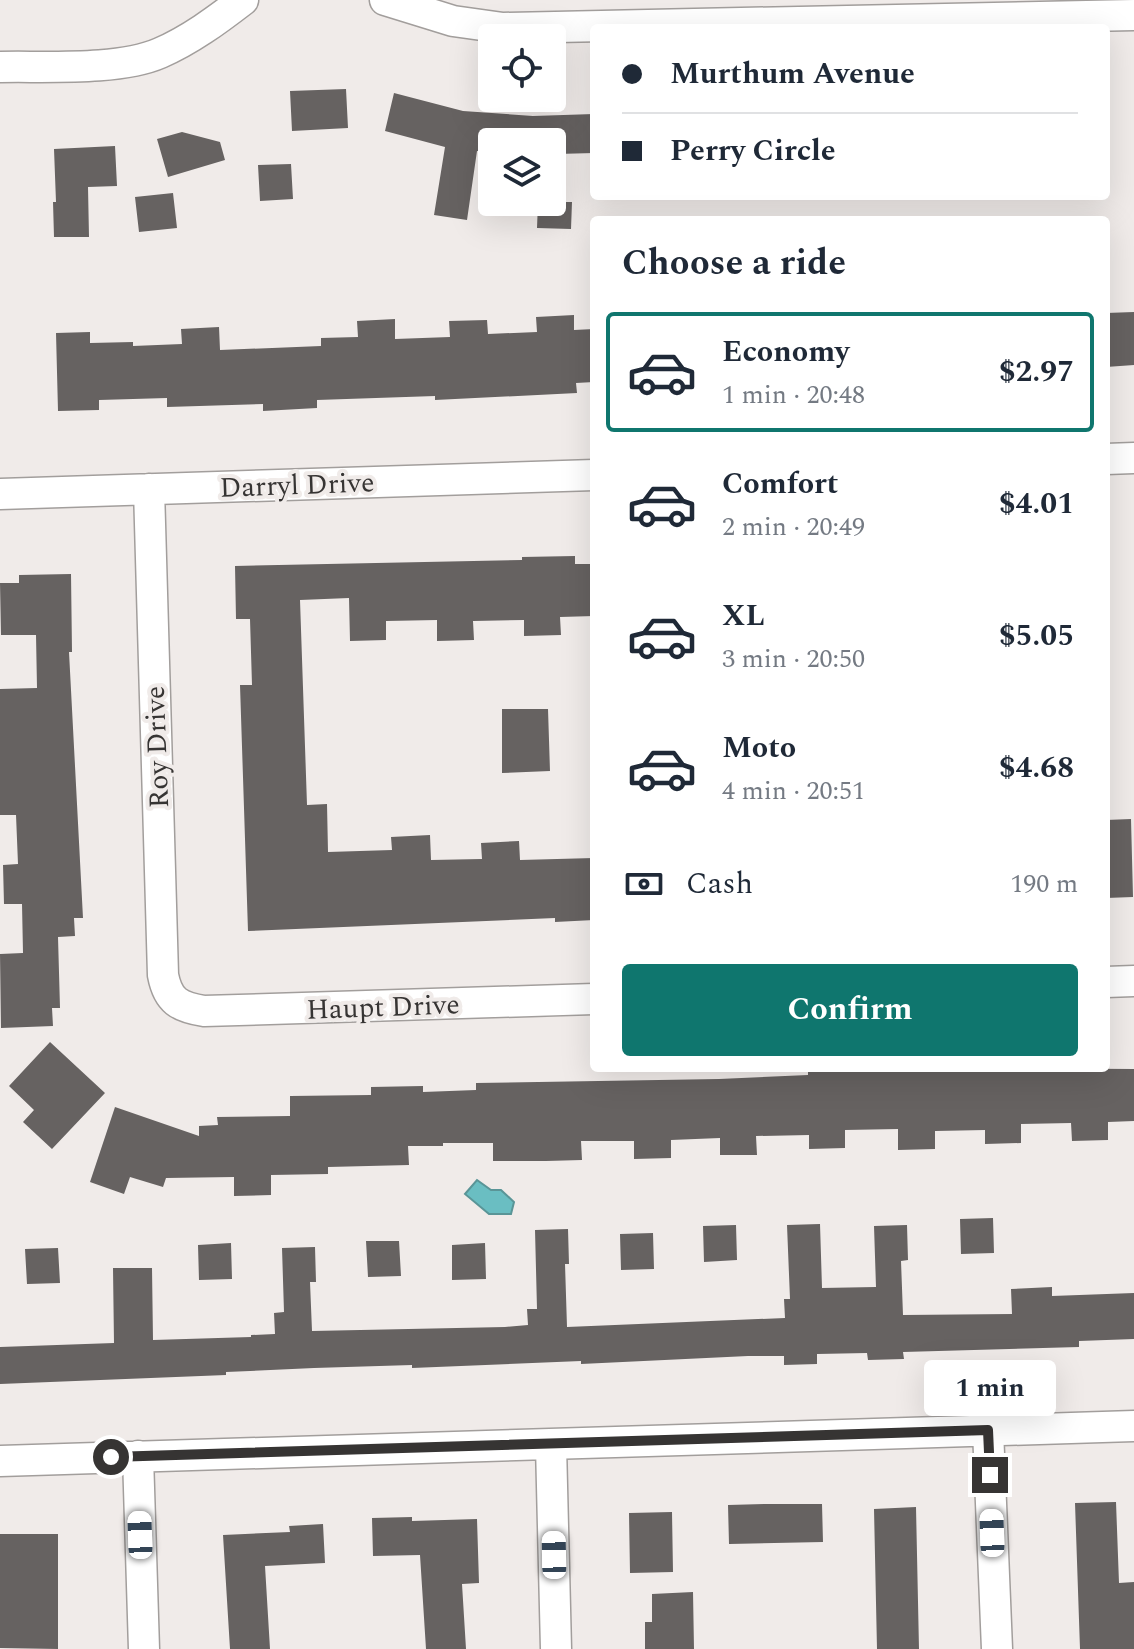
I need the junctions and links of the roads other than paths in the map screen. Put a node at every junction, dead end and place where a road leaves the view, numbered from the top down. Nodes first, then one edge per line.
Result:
1 (243, 0) edge
2 (385, 0) edge
3 (1134, 15) edge
4 (697, 24) edge
5 (590, 26) edge
6 (0, 67) edge
7 (1134, 458) edge
8 (1110, 459) edge
9 (590, 475) edge
10 (149, 489) junction
11 (0, 494) edge
12 (1134, 981) edge
13 (1110, 982) edge
14 (590, 999) edge
15 (174, 1002) joint
16 (1134, 1426) edge
17 (988, 1430) junction
18 (551, 1445) junction
19 (138, 1456) junction
20 (0, 1461) edge
21 (144, 1649) edge
22 (556, 1649) edge
23 (997, 1649) edge

1 - 6 street
2 - 5 street
3 - 4 street
7 - 8 street
9 - 10 street, Darryl Drive
10 - 11 street, Darryl Drive
10 - 15 street, Roy Drive
12 - 13 street
14 - 15 street, Haupt Drive
16 - 17 street
17 - 18 street
17 - 23 street
18 - 19 street
18 - 22 street
19 - 20 street
19 - 21 street

